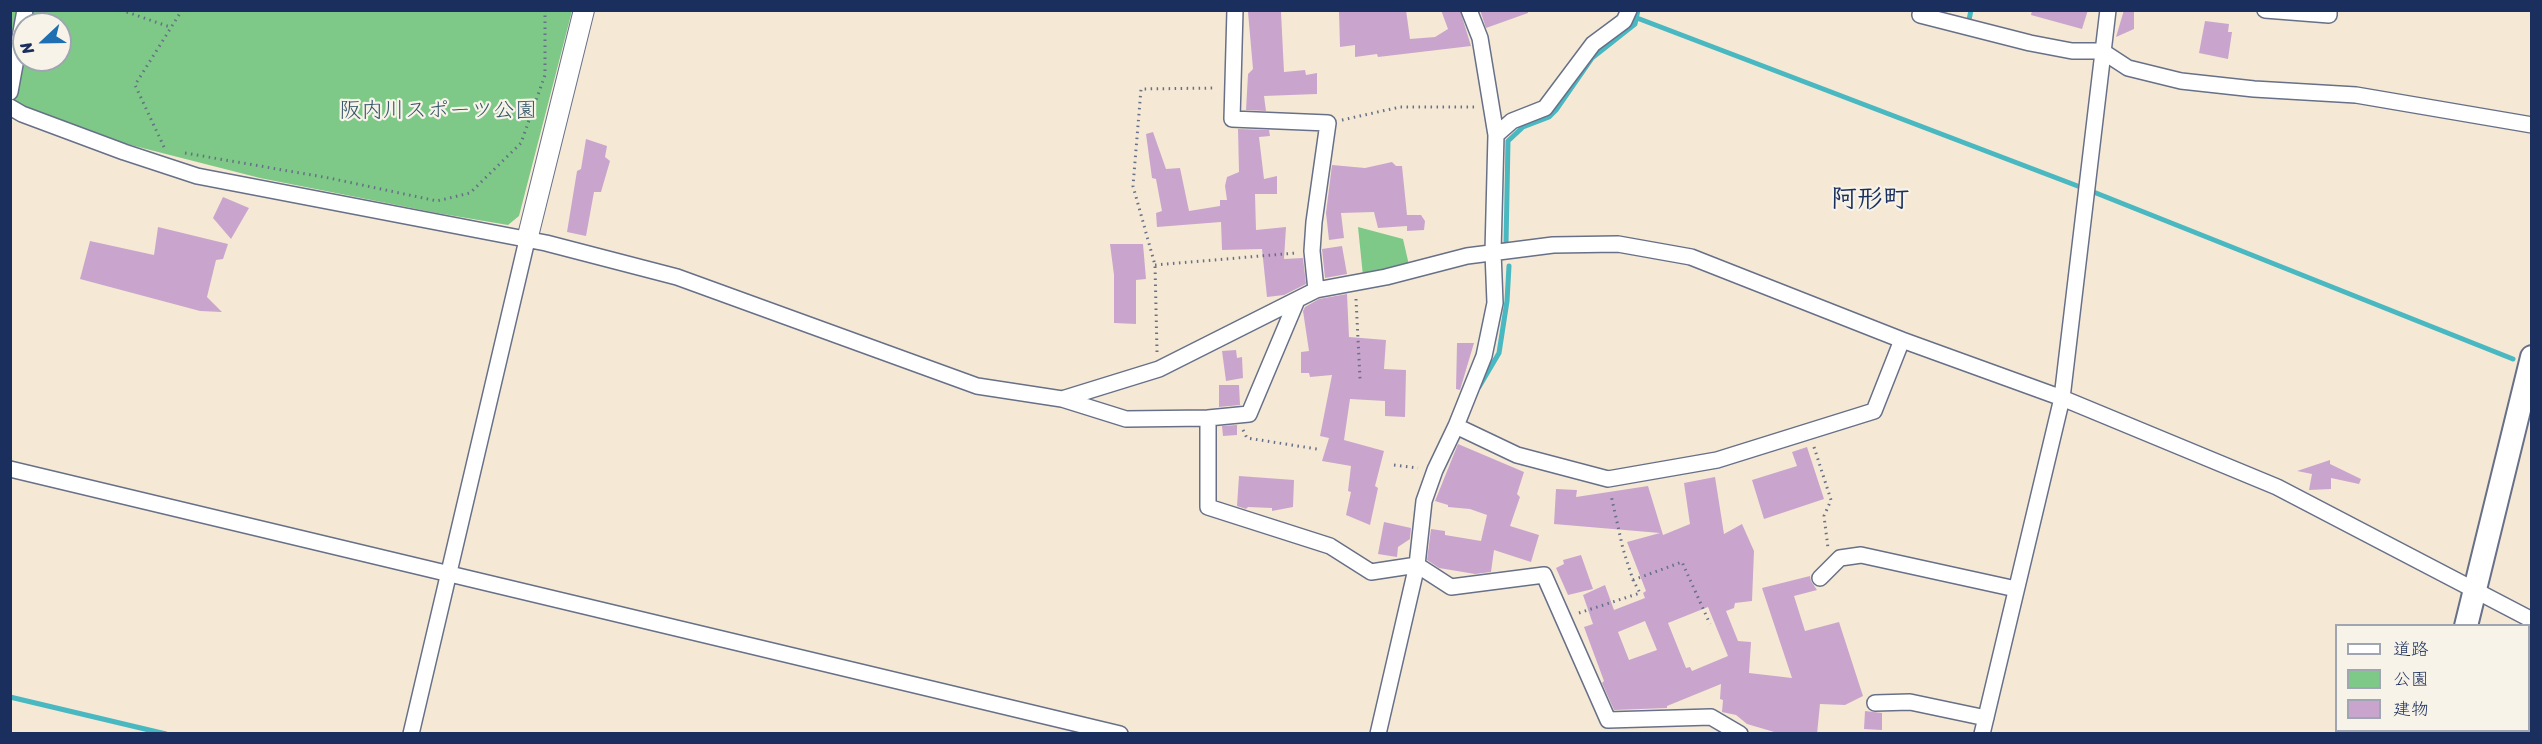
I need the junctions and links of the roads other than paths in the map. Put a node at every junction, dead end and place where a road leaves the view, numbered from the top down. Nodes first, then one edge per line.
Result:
1 (25, 10) edge
2 (584, 10) edge
3 (1235, 10) edge
4 (1469, 10) edge
5 (1629, 10) edge
6 (1921, 10) edge
7 (2108, 10) edge
8 (2265, 10) edge
9 (2329, 10) edge
10 (2102, 51) junction
11 (10, 92) edge
12 (10, 107) edge
13 (2532, 125) edge
14 (1496, 135) junction
15 (527, 240) junction
16 (1493, 252) junction
17 (1316, 290) junction
18 (1297, 300) junction
19 (1902, 340) junction
20 (2532, 357) edge
21 (2062, 398) junction
22 (1062, 399) junction
23 (1208, 418) junction
24 (1456, 426) junction
25 (10, 469) edge
26 (1417, 565) junction
27 (1825, 572) road end
28 (448, 574) junction
29 (2016, 589) junction
30 (2475, 589) junction
31 (2532, 620) edge
32 (2466, 624) edge
33 (1875, 703) dead end
34 (1984, 726) edge
35 (411, 734) edge
36 (1120, 734) edge
37 (1378, 734) edge
38 (1740, 734) edge

1 - 11 street
2 - 15 street
3 - 17 street
4 - 14 street
5 - 14 street
6 - 10 street
7 - 10 street
8 - 9 street
10 - 13 street
10 - 21 street
12 - 15 street
14 - 16 street
15 - 22 street
15 - 28 street
16 - 17 street
16 - 19 street
16 - 24 street
17 - 18 street
18 - 22 street
18 - 23 street
19 - 21 street
19 - 24 street
20 - 30 main road
21 - 29 street
21 - 30 street
22 - 23 street
23 - 26 street
24 - 26 street
25 - 28 street
26 - 37 street
26 - 38 street
27 - 29 street
28 - 35 street
28 - 36 street
29 - 34 street
30 - 31 street
30 - 32 main road
33 - 34 street

